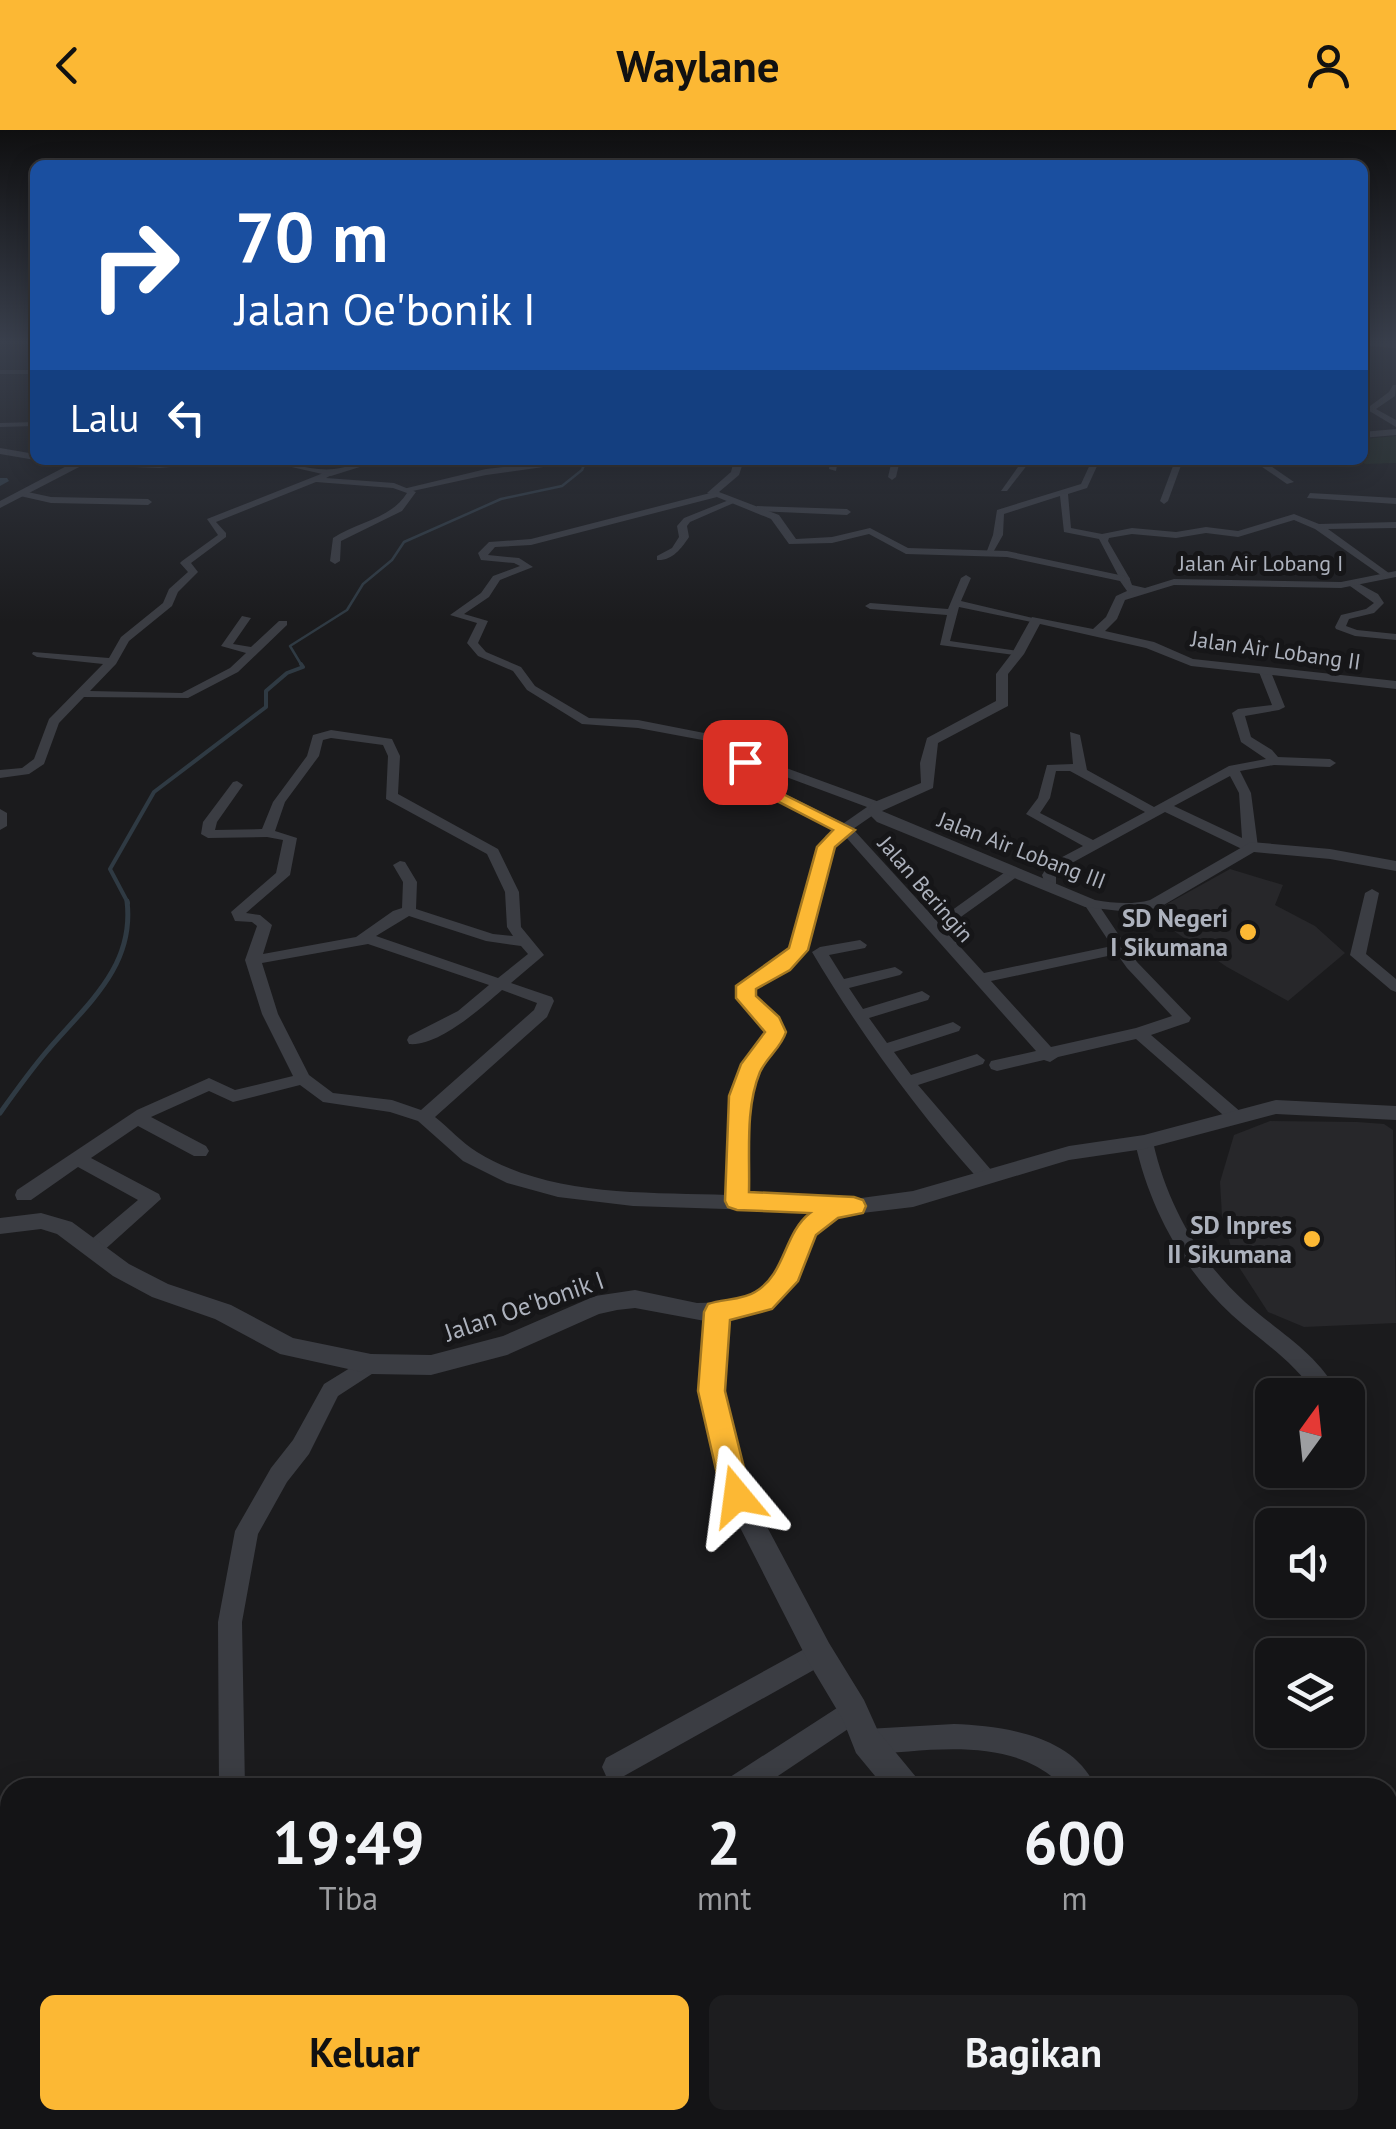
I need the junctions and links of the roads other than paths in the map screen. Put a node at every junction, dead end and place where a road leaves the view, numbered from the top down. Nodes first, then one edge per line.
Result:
1 (0, 451) edge
2 (30, 456) edge
3 (75, 465) edge
4 (289, 465) edge
5 (361, 465) edge
6 (548, 465) edge
7 (738, 465) edge
8 (895, 465) edge
9 (1023, 465) edge
10 (1094, 465) edge
11 (1103, 465) edge
12 (1177, 465) edge
13 (1264, 465) edge
14 (330, 474) junction
15 (1139, 474) dead end
16 (892, 477) dead end
17 (319, 480) junction
18 (1290, 482) dead end
19 (408, 489) junction
20 (1004, 489) dead end
21 (23, 494) junction
22 (714, 495) junction
23 (1064, 495) junction
24 (1310, 496) dead end
25 (1396, 500) edge
26 (1164, 501) dead end
27 (148, 502) dead end
28 (732, 502) junction
29 (0, 505) edge
30 (757, 509) junction
31 (847, 512) dead end
32 (1396, 525) edge
33 (1318, 527) junction
34 (1104, 537) junction
35 (988, 554) junction
36 (660, 558) dead end
37 (335, 561) dead end
38 (1392, 575) edge
39 (966, 578) dead end
40 (1126, 580) junction
41 (1354, 584) junction
42 (1136, 592) junction
43 (870, 606) dead end
44 (953, 608) junction
45 (246, 618) dead end
46 (1036, 620) junction
47 (283, 623) dead end
48 (1096, 632) junction
49 (1396, 638) edge
50 (253, 652) junction
51 (37, 654) dead end
52 (1018, 654) junction
53 (112, 662) junction
54 (1265, 672) junction
55 (1396, 685) edge
56 (83, 694) junction
57 (1074, 735) dead end
58 (747, 748) junction
59 (1274, 762) junction
60 (1330, 762) dead end
61 (1233, 769) junction
62 (1082, 772) junction
63 (0, 774) edge
64 (237, 785) dead end
65 (877, 806) junction
66 (1159, 809) junction
67 (0, 812) edge
68 (0, 826) edge
69 (847, 830) junction
70 (267, 833) junction
71 (1093, 846) junction
72 (1250, 847) junction
73 (400, 864) dead end
74 (1396, 866) edge
75 (1013, 873) junction
76 (1051, 884) junction
77 (1372, 893) dead end
78 (1092, 904) junction
79 (409, 911) junction
80 (934, 929) junction
81 (362, 939) junction
82 (522, 941) junction
83 (860, 945) dead end
84 (1119, 949) junction
85 (253, 960) junction
86 (896, 972) dead end
87 (978, 980) junction
88 (500, 984) junction
89 (840, 985) junction
90 (1396, 987) edge
91 (922, 996) dead end
92 (862, 1015) junction
93 (952, 1027) dead end
94 (1139, 1033) junction
95 (415, 1040) dead end
96 (886, 1049) junction
97 (1050, 1056) junction
98 (977, 1060) dead end
99 (997, 1066) dead end
100 (302, 1079) junction
101 (908, 1082) junction
102 (1396, 1114) edge
103 (424, 1117) junction
104 (1236, 1117) junction
105 (138, 1118) junction
106 (1144, 1142) junction
107 (200, 1151) dead end
108 (77, 1159) junction
109 (986, 1176) junction
110 (24, 1195) dead end
111 (737, 1201) junction
112 (854, 1206) junction
113 (0, 1226) edge
114 (94, 1248) junction
115 (717, 1312) junction
116 (371, 1364) junction
117 (1318, 1378) edge
118 (819, 1653) junction
119 (854, 1710) junction
120 (867, 1742) junction
121 (615, 1767) dead end
122 (232, 1778) edge
123 (751, 1778) edge
124 (897, 1778) edge
125 (1075, 1778) edge

1 - 2 street
3 - 21 street
4 - 14 street
5 - 14 street
6 - 19 street
7 - 22 street
8 - 16 street
9 - 20 street
10 - 23 street
11 - 15 street
12 - 26 street
13 - 18 street
14 - 17 street
17 - 19 street
17 - 53 street
19 - 37 street
21 - 27 street
21 - 29 street
22 - 28 street
22 - 58 street
23 - 34 street
23 - 35 street
24 - 25 street
28 - 30 street
28 - 36 street
30 - 31 street
30 - 35 street
32 - 33 street
33 - 34 street, Jalan Air Lobang I
33 - 38 street, Jalan Air Lobang I
34 - 40 street
35 - 40 street
38 - 41 street, Jalan Air Lobang I
39 - 44 street
40 - 42 street
41 - 42 street, Jalan Air Lobang I
41 - 49 street
42 - 48 street
43 - 44 street, Jalan Air Lobang II
44 - 46 street, Jalan Air Lobang II
44 - 52 street
45 - 50 street
46 - 48 street, Jalan Air Lobang II
46 - 52 street
47 - 50 street
48 - 54 street, Jalan Air Lobang II
50 - 56 street
51 - 53 street
52 - 65 street, Jalan Air Lobang III
53 - 56 street
54 - 55 street, Jalan Air Lobang II
54 - 59 street
56 - 63 street
57 - 62 street
58 - 65 street
58 - 69 street, Jalan Beringin
59 - 60 street
59 - 61 street
61 - 66 street
61 - 72 street
62 - 66 street
62 - 71 street
64 - 70 street
65 - 69 street
65 - 75 street, Jalan Air Lobang III
66 - 71 street
66 - 72 street
67 - 68 street
69 - 80 street, Jalan Beringin
69 - 111 street
70 - 82 street
70 - 85 street
71 - 76 street
72 - 74 street
72 - 78 street, Jalan Air Lobang III
73 - 79 street
75 - 76 street, Jalan Air Lobang III
75 - 80 street
76 - 78 street, Jalan Air Lobang III
77 - 90 street
78 - 84 street
79 - 81 street
79 - 82 street
80 - 87 street, Jalan Beringin
81 - 85 street
81 - 88 street
82 - 88 street
83 - 89 street
84 - 87 street
84 - 94 street
85 - 100 street
86 - 89 street
87 - 97 street, Jalan Beringin
88 - 95 street
88 - 103 street
89 - 92 street
91 - 92 street
92 - 96 street
93 - 96 street
94 - 97 street
94 - 104 street
96 - 101 street
97 - 99 street
98 - 101 street
100 - 103 street
100 - 105 street
101 - 109 street
102 - 104 street, Jalan Oe'bonik I
103 - 111 street
104 - 106 street, Jalan Oe'bonik I
105 - 107 street
105 - 108 street
106 - 109 street, Jalan Oe'bonik I
106 - 117 street
108 - 110 street
108 - 114 street
109 - 112 street, Jalan Oe'bonik I
111 - 112 street
112 - 115 street, Jalan Oe'bonik I
113 - 114 street, Jalan Oe'bonik I
114 - 116 street, Jalan Oe'bonik I
115 - 116 street, Jalan Oe'bonik I
115 - 118 street
116 - 122 street
118 - 119 street
118 - 121 street
119 - 120 street
119 - 123 street
120 - 124 street
120 - 125 street

